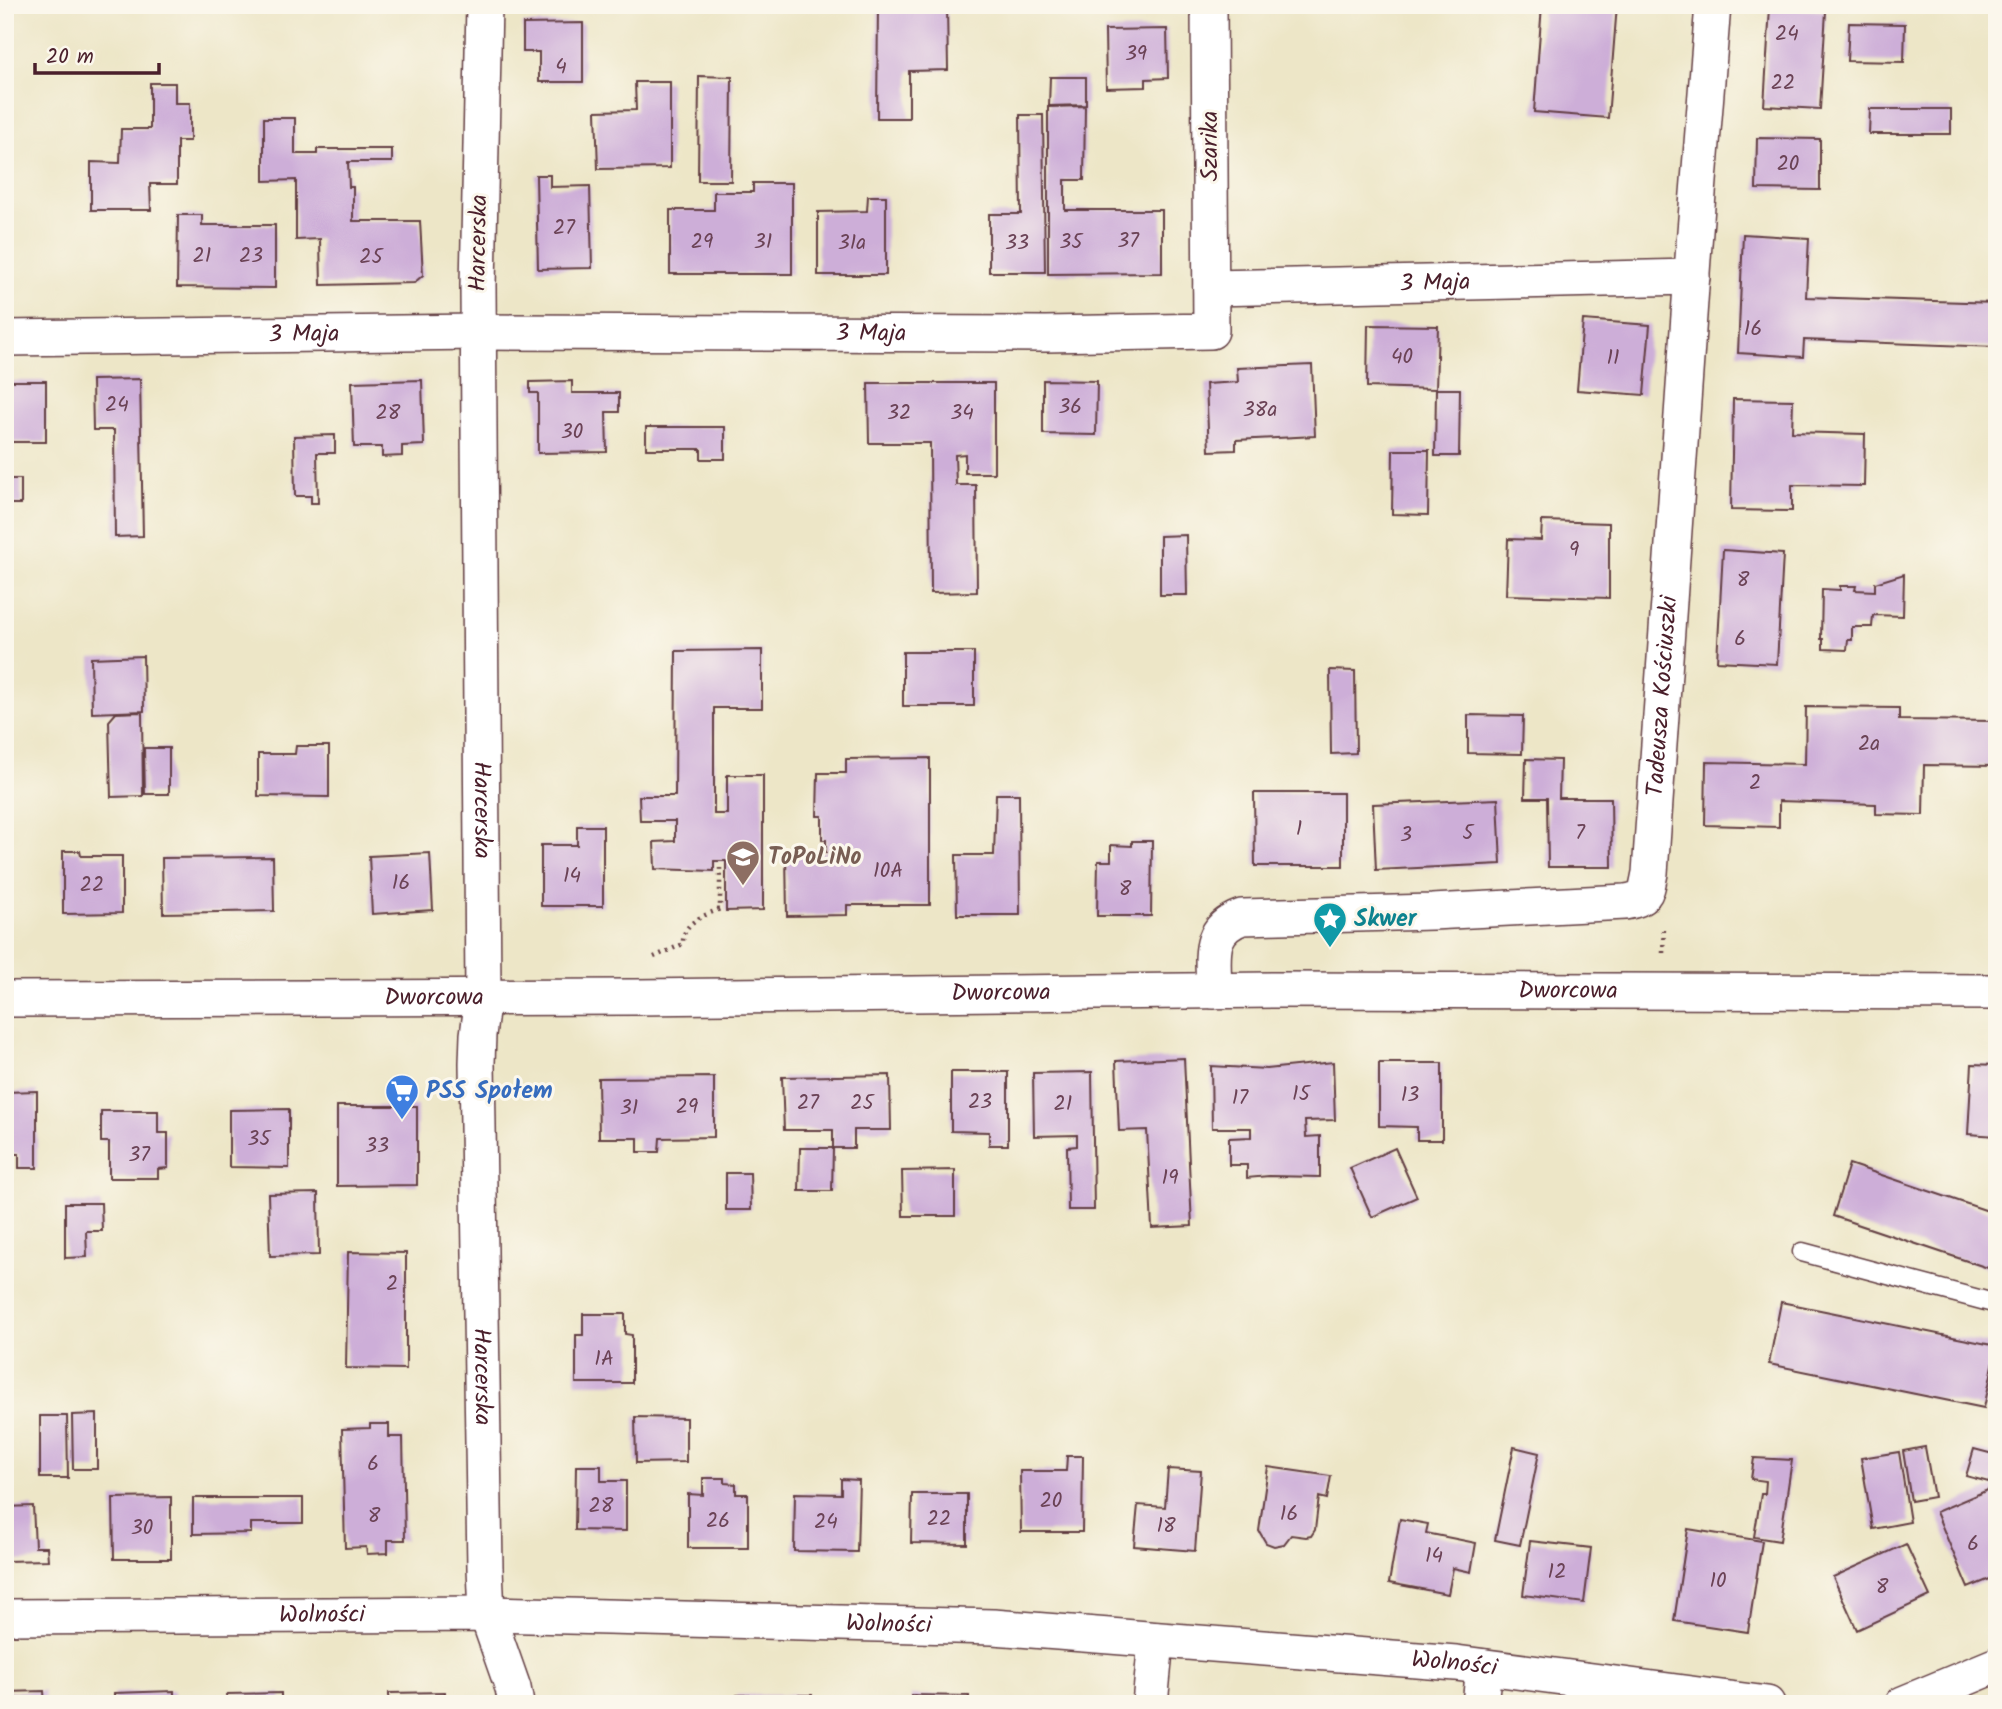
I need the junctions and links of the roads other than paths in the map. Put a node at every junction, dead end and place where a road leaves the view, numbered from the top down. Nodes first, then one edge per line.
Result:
1 (484, 5) edge
2 (1209, 5) edge
3 (1713, 5) edge
4 (1692, 277) junction
5 (1210, 288) junction
6 (478, 332) junction
7 (5, 338) edge
8 (1214, 991) junction
9 (1997, 992) edge
10 (483, 997) junction
11 (5, 999) edge
12 (1802, 1252) dead end
13 (1997, 1304) edge
14 (487, 1614) junction
15 (5, 1617) edge
16 (1156, 1640) junction
17 (1997, 1665) edge
18 (1484, 1667) junction
19 (516, 1704) edge
20 (1150, 1704) edge
21 (1480, 1704) edge
22 (1767, 1704) edge
23 (1903, 1704) edge

1 - 6 street, Harcerska
2 - 5 street, Szarika
3 - 4 street, Tadeusza Kościuszki
4 - 5 street, 3 Maja
4 - 8 street, Tadeusza Kościuszki
5 - 6 street, 3 Maja
6 - 7 street, 3 Maja
6 - 10 street, Harcerska
8 - 9 street, Dworcowa
8 - 10 street, Dworcowa
10 - 11 street, Dworcowa
10 - 14 street, Harcerska
12 - 13 lane
14 - 15 street, Wolności
14 - 16 street, Wolności
14 - 19 street, Harcerska
16 - 18 street, Wolności
16 - 20 street
17 - 23 street
18 - 21 street
18 - 22 street, Wolności

